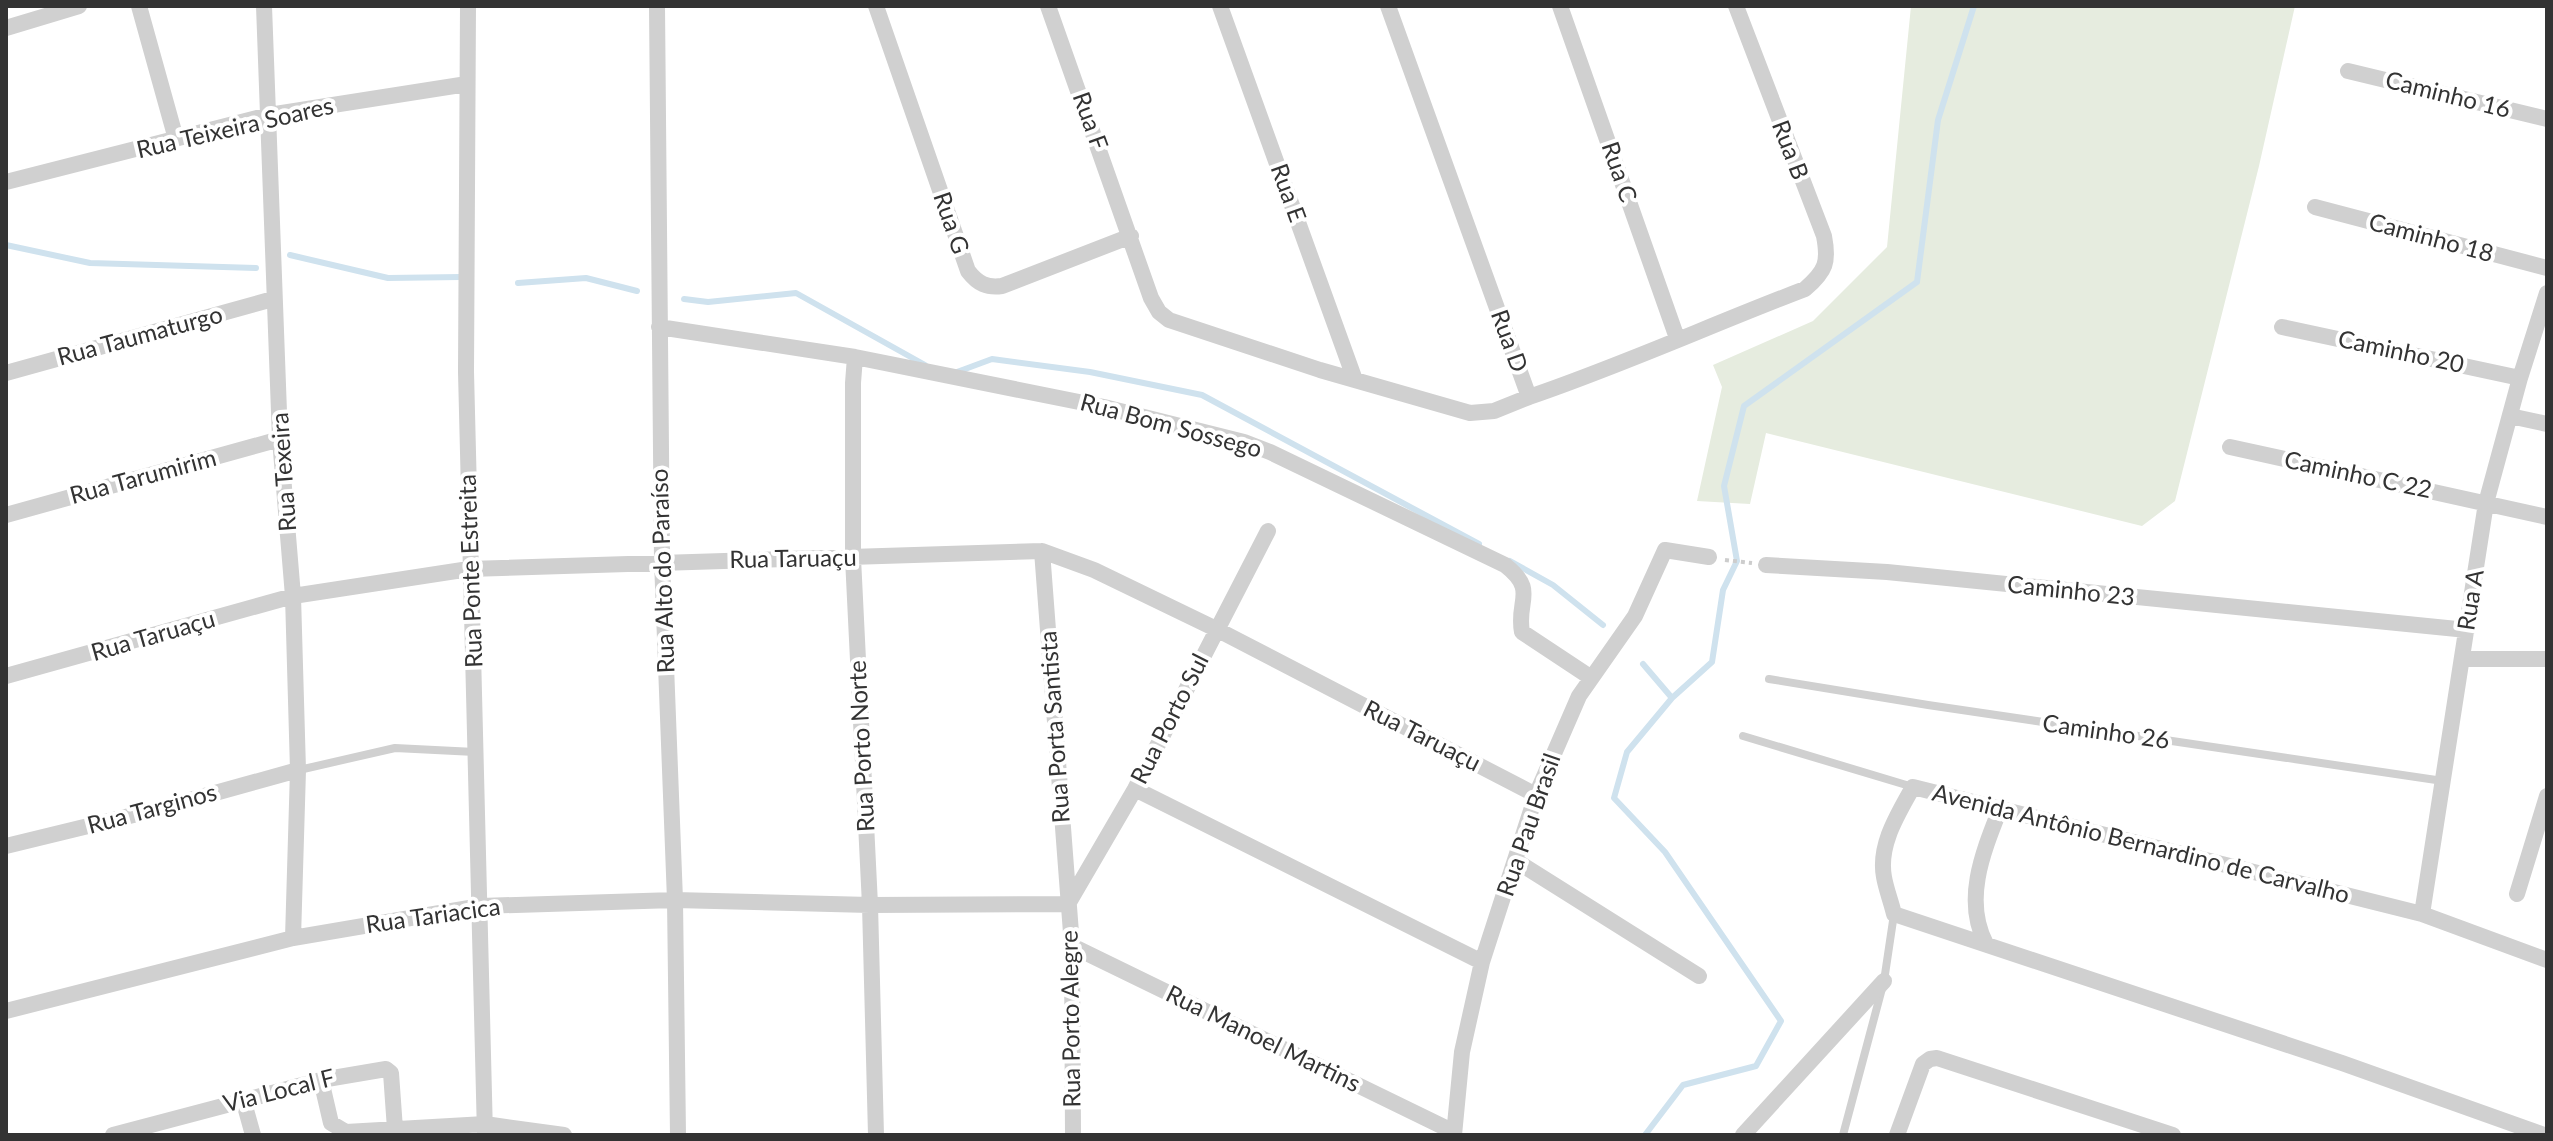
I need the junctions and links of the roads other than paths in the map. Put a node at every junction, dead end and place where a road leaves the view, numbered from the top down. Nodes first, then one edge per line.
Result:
1 (79, 6) edge
2 (139, 6) edge
3 (264, 6) edge
4 (468, 6) edge
5 (657, 6) edge
6 (876, 6) edge
7 (1048, 6) edge
8 (1220, 6) edge
9 (1388, 6) edge
10 (1560, 6) edge
11 (1736, 6) edge
12 (6, 28) edge
13 (2348, 71) dead end
14 (467, 84) junction
15 (269, 115) junction
16 (2547, 119) edge
17 (176, 139) junction
18 (6, 182) edge
19 (2315, 207) dead end
20 (1131, 236) junction
21 (2547, 268) edge
22 (1805, 289) joint
23 (2547, 293) edge
24 (273, 299) junction
25 (2543, 322) edge
26 (659, 327) junction
27 (2282, 327) dead end
28 (1677, 338) junction
29 (855, 357) junction
30 (6, 373) edge
31 (2520, 378) junction
32 (1355, 380) junction
33 (1529, 397) junction
34 (2510, 416) junction
35 (2547, 424) edge
36 (280, 439) junction
37 (2230, 447) dead end
38 (2486, 503) junction
39 (6, 515) edge
40 (2547, 517) edge
41 (1268, 531) dead end
42 (1042, 551) junction
43 (1709, 557) road end
44 (853, 558) junction
45 (662, 561) junction
46 (1766, 565) road end
47 (469, 569) junction
48 (293, 596) junction
49 (1216, 629) junction
50 (2467, 630) junction
51 (2462, 659) junction
52 (2547, 659) edge
53 (6, 676) edge
54 (1590, 677) junction
55 (1769, 679) dead end
56 (1743, 736) dead end
57 (477, 752) junction
58 (298, 770) junction
59 (2444, 781) junction
60 (1913, 787) junction
61 (1135, 789) junction
62 (1536, 795) junction
63 (2547, 796) edge
64 (2000, 809) junction
65 (6, 846) edge
66 (1516, 861) junction
67 (2517, 894) dead end
68 (675, 900) junction
69 (1068, 904) junction
70 (870, 905) junction
71 (481, 906) junction
72 (1894, 914) junction
73 (2422, 914) junction
74 (293, 938) junction
75 (1986, 944) junction
76 (1072, 946) junction
77 (2547, 960) edge
78 (1482, 962) junction
79 (1699, 976) dead end
80 (1884, 981) junction
81 (6, 1011) edge
82 (321, 1080) junction
83 (243, 1099) junction
84 (395, 1129) junction
85 (485, 1129) edge
86 (147, 1131) edge
87 (1454, 1133) edge
88 (2539, 1134) edge
89 (113, 1135) edge
90 (253, 1135) edge
91 (564, 1135) edge
92 (678, 1135) edge
93 (876, 1135) edge
94 (1073, 1135) edge
95 (1743, 1135) edge
96 (1843, 1135) edge
97 (1897, 1135) edge
98 (2173, 1135) edge

1 - 12 street
2 - 17 street
3 - 15 street, Rua Texeira
4 - 14 street, Rua Ponte Estreita
5 - 26 street, Rua Alto do Paraíso
6 - 20 street, Rua G
7 - 20 street, Rua F
8 - 32 street, Rua E
9 - 33 street, Rua D
10 - 28 street, Rua C
11 - 22 street, Rua B
13 - 16 street, Caminho 16
14 - 15 street, Rua Teixeira Soares
14 - 47 street, Rua Ponte Estreita
15 - 17 street, Rua Teixeira Soares
15 - 24 street, Rua Texeira
17 - 18 street, Rua Teixeira Soares
19 - 21 street, Caminho 18
20 - 32 street
22 - 28 street, Rua D
23 - 25 street, Rua A
24 - 30 street, Rua Taumaturgo
24 - 36 street, Rua Texeira
25 - 31 street, Rua A
26 - 29 street, Rua Bom Sossego
26 - 45 street, Rua Alto do Paraíso
27 - 31 street, Caminho 20
28 - 33 street, Rua D
29 - 44 street, Rua Porto Norte
29 - 54 street, Rua Bom Sossego
31 - 34 street, Rua A
32 - 33 street
34 - 35 street
34 - 38 street, Rua A
36 - 39 street, Rua Tarumirim
36 - 48 street, Rua Texeira
37 - 38 street, Caminho C 22
38 - 40 street, Caminho C 22
38 - 50 street, Rua A
41 - 49 street, Rua Porto Sul
42 - 44 street, Rua Taruaçu
42 - 49 street, Rua Taruaçu
42 - 69 street, Rua Porta Santista
43 - 54 street, Rua Pau Brasil
44 - 45 street, Rua Taruaçu
44 - 70 street, Rua Porto Norte
45 - 47 street, Rua Taruaçu
45 - 68 street, Rua Alto do Paraíso
46 - 50 street, Caminho 23
47 - 48 street, Rua Taruaçu
47 - 57 street, Rua Ponte Estreita
48 - 53 street, Rua Taruaçu
48 - 58 street, Rua Texeira
49 - 61 street, Rua Porto Sul
49 - 62 street, Rua Taruaçu
50 - 51 street, Rua A
51 - 52 street
51 - 59 street, Rua A
54 - 62 street, Rua Pau Brasil
55 - 59 lane, Caminho 26
56 - 60 lane
57 - 58 lane
57 - 71 street, Rua Ponte Estreita
58 - 65 street, Rua Targinos
58 - 74 street, Rua Texeira
59 - 73 street, Rua A
60 - 64 street, Avenida Antônio Bernardino de Carvalho
60 - 72 street, Avenida Antônio Bernardino de Carvalho
61 - 69 street, Rua Porto Sul
61 - 78 street
62 - 66 street, Rua Pau Brasil
63 - 67 street
64 - 73 street, Avenida Antônio Bernardino de Carvalho
64 - 75 street
66 - 78 street, Rua Pau Brasil
66 - 79 street
68 - 70 street, Rua Tariacica
68 - 71 street, Rua Tariacica
68 - 92 street, Rua Alto do Paraíso
69 - 70 street, Rua Tariacica
69 - 76 street, Rua Porto Alegre
70 - 93 street, Rua Porto Norte
71 - 74 street, Rua Tariacica
71 - 85 street, Rua Ponte Estreita
72 - 75 street
72 - 80 lane
73 - 77 street, Avenida Antônio Bernardino de Carvalho
74 - 81 street, Rua Tariacica
75 - 88 street
76 - 87 street, Rua Manoel Martins
76 - 94 street, Rua Porto Alegre
78 - 87 street, Rua Pau Brasil
80 - 95 street
80 - 96 lane
82 - 83 street, Via Local F
82 - 84 street
82 - 84 street, Via Local F
83 - 86 street, Via Local F
83 - 90 street
84 - 85 street
85 - 91 street
86 - 89 street, Via Local F
97 - 98 street

